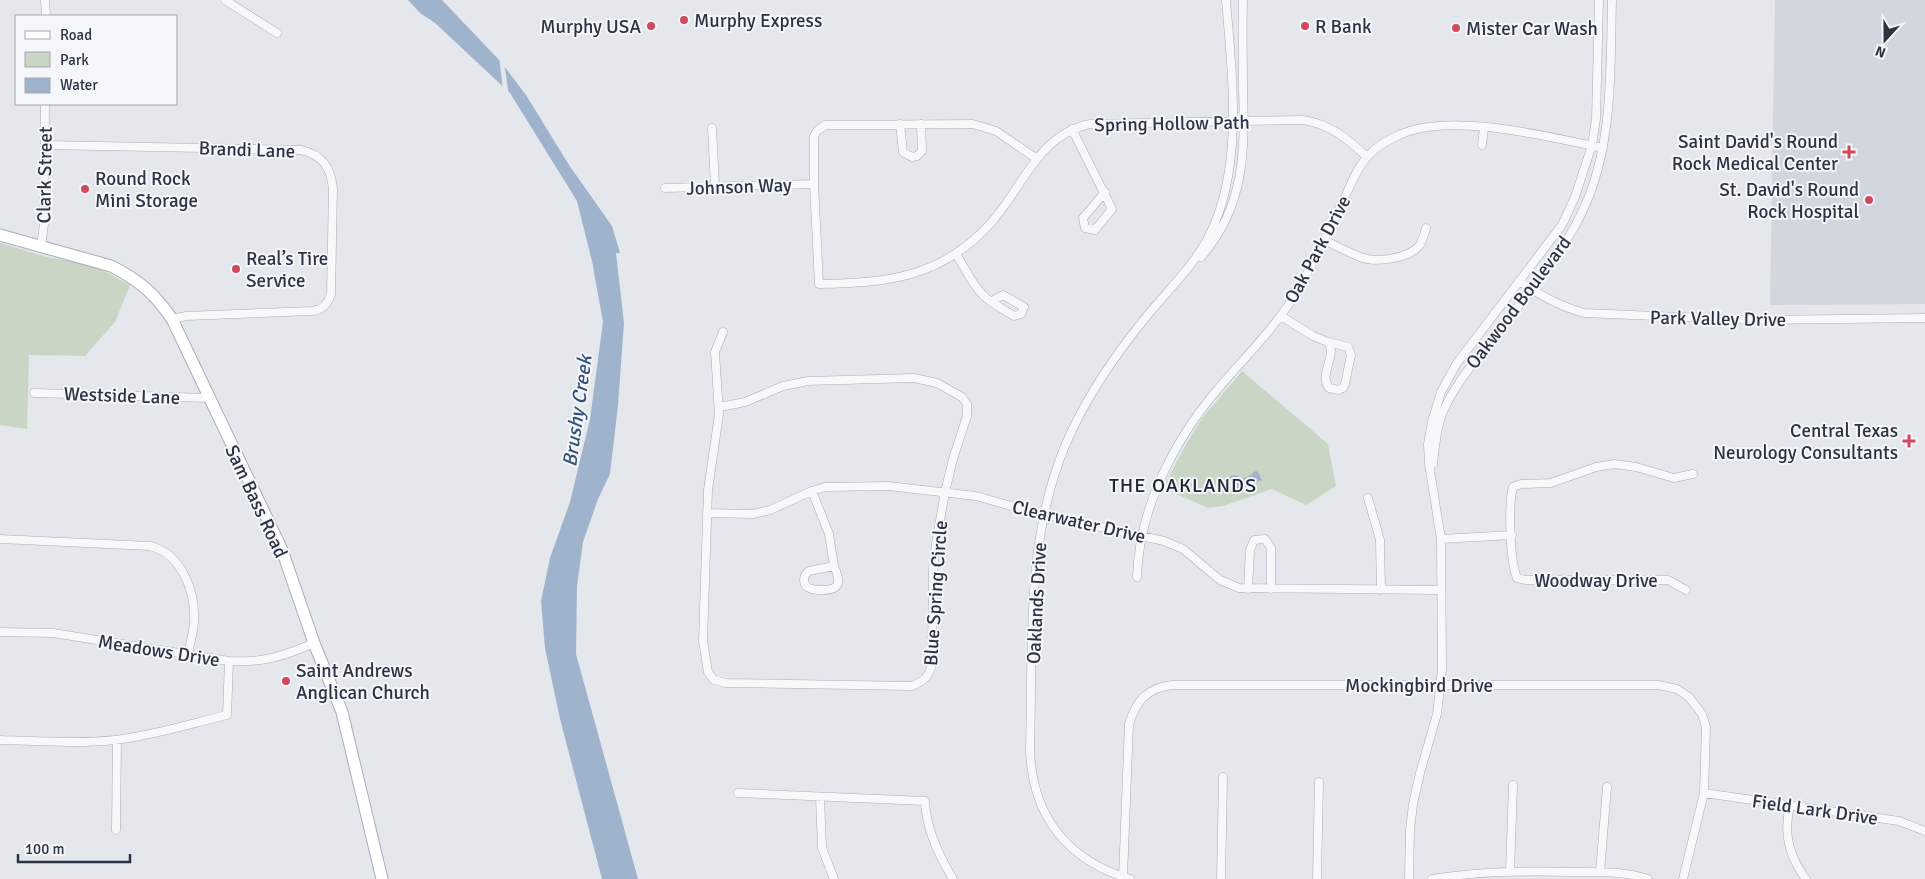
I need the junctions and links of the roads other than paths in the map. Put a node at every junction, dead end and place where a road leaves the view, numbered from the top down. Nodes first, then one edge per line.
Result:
1 (45, 0) edge
2 (225, 0) edge
3 (1226, 0) edge
4 (1243, 0) edge
5 (1599, 0) edge
6 (1612, 0) edge
7 (46, 15) edge
8 (277, 33) dead end
9 (45, 105) edge
10 (1232, 122) junction
11 (1244, 122) junction
12 (900, 124) junction
13 (921, 124) junction
14 (1484, 127) junction
15 (712, 128) dead end
16 (1072, 129) junction
17 (45, 145) junction
18 (1482, 145) dead end
19 (1592, 146) junction
20 (1603, 148) junction
21 (1367, 157) junction
22 (1037, 159) junction
23 (814, 184) junction
24 (714, 186) junction
25 (665, 188) dead end
26 (1105, 192) junction
27 (1426, 228) dead end
28 (0, 235) edge
29 (1324, 240) junction
30 (41, 247) junction
31 (956, 254) junction
32 (1519, 281) junction
33 (1172, 287) junction
34 (1531, 289) junction
35 (992, 301) dead end
36 (1281, 316) junction
37 (1925, 318) edge
38 (172, 319) junction
39 (722, 332) dead end
40 (1328, 342) junction
41 (34, 393) dead end
42 (209, 398) junction
43 (720, 407) junction
44 (1693, 474) dead end
45 (1432, 484) junction
46 (812, 491) junction
47 (945, 492) junction
48 (1368, 498) dead end
49 (707, 513) junction
50 (1044, 514) junction
51 (1512, 535) junction
52 (1143, 536) junction
53 (0, 539) edge
54 (1441, 539) junction
55 (834, 566) junction
56 (1137, 577) dead end
57 (1248, 589) junction
58 (1271, 589) junction
59 (1382, 590) junction
60 (1442, 590) junction
61 (1686, 590) dead end
62 (0, 632) edge
63 (314, 643) junction
64 (188, 654) junction
65 (229, 661) junction
66 (1440, 685) junction
67 (0, 740) edge
68 (117, 740) junction
69 (1224, 777) dead end
70 (1319, 782) dead end
71 (1513, 785) dead end
72 (1606, 787) dead end
73 (1704, 793) junction
74 (738, 794) dead end
75 (820, 797) junction
76 (1790, 806) junction
77 (116, 830) dead end
78 (1925, 831) edge
79 (1510, 871) junction
80 (1600, 872) junction
81 (1126, 878) edge
82 (382, 879) edge
83 (834, 879) edge
84 (953, 879) edge
85 (1220, 879) edge
86 (1317, 879) edge
87 (1409, 879) edge
88 (1432, 879) edge
89 (1648, 879) edge
90 (1683, 879) edge
91 (1806, 879) edge

1 - 7 street
2 - 8 street
3 - 10 street, Oaklands Drive
4 - 11 street, Oaklands Drive
5 - 19 street, Oakwood Boulevard
6 - 20 street, Oakwood Boulevard
9 - 17 street, Clark Street
10 - 11 street, Spring Hollow Path
10 - 16 street, Spring Hollow Path
10 - 33 street, Oaklands Drive
11 - 21 street, Spring Hollow Path
11 - 33 street, Oaklands Drive
12 - 13 street
12 - 13 street
12 - 23 street
13 - 22 street
14 - 18 street
14 - 19 street, Oak Park Drive
14 - 21 street, Oak Park Drive
15 - 24 street
16 - 22 street, Spring Hollow Path
16 - 26 street
17 - 30 street, Clark Street
17 - 38 street, Brandi Lane
19 - 20 street, Oak Park Drive
19 - 32 street, Oakwood Boulevard
20 - 34 street, Oakwood Boulevard
21 - 29 street, Oak Park Drive
22 - 31 street, Spring Hollow Path
23 - 24 street, Johnson Way
23 - 31 street, Spring Hollow Path
24 - 25 street, Johnson Way
26 - 26 street
27 - 29 street
28 - 30 main road, Sam Bass Road
29 - 36 street, Oak Park Drive
30 - 38 main road, Sam Bass Road
31 - 35 street
32 - 34 street, Park Valley Drive
32 - 45 street, Oakwood Boulevard
33 - 50 street, Oaklands Drive
34 - 37 street, Park Valley Drive
34 - 45 street, Oakwood Boulevard
36 - 40 street
36 - 52 street, Oak Park Drive
38 - 42 main road, Sam Bass Road
39 - 43 street
40 - 40 street
41 - 42 street, Westside Lane
42 - 63 main road, Sam Bass Road
43 - 47 street, Blue Spring Circle
43 - 49 street, Blue Spring Circle
44 - 51 street, Woodway Drive
45 - 54 street, Oakwood Boulevard
46 - 47 street, Clearwater Drive
46 - 49 street, Clearwater Drive
46 - 55 street
47 - 49 street, Blue Spring Circle
47 - 50 street, Clearwater Drive
48 - 59 street
50 - 52 street, Clearwater Drive
50 - 81 street, Oaklands Drive
51 - 54 street
51 - 61 street, Woodway Drive
52 - 56 street, Oak Park Drive
52 - 57 street, Clearwater Drive
53 - 64 street
54 - 60 street, Oakwood Boulevard
55 - 55 street
57 - 58 street, Clearwater Drive
57 - 58 street
58 - 59 street, Clearwater Drive
59 - 60 street, Clearwater Drive
60 - 66 street, Oakwood Boulevard
62 - 64 street, Meadows Drive
63 - 65 street, Meadows Drive
63 - 82 main road, Sam Bass Road
64 - 65 street, Meadows Drive
65 - 68 street
66 - 73 street, Mockingbird Drive
66 - 81 street, Mockingbird Drive
66 - 87 street, Oakwood Boulevard
67 - 68 street
68 - 77 street
69 - 85 street
70 - 86 street
71 - 79 street
72 - 80 street
73 - 76 street, Field Lark Drive
73 - 90 street, Mockingbird Drive
74 - 75 street
75 - 83 street
75 - 84 street
76 - 78 street, Field Lark Drive
76 - 91 street
79 - 80 street
79 - 88 street
80 - 89 street

